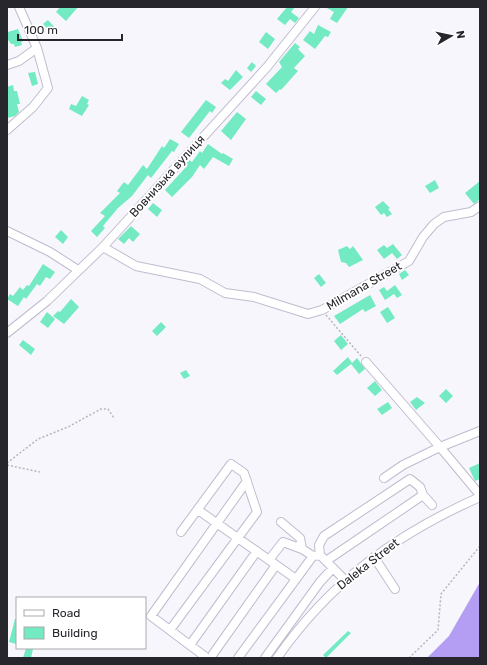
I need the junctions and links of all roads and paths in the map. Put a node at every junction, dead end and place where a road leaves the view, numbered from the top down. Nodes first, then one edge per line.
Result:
1 (20, 7) edge
2 (315, 7) edge
3 (38, 48) junction
4 (7, 65) edge
5 (7, 130) edge
6 (480, 206) edge
7 (7, 231) edge
8 (103, 247) junction
9 (78, 270) junction
10 (322, 310) junction
11 (7, 333) edge
12 (366, 362) joint
13 (114, 418) dead end
14 (480, 431) edge
15 (440, 447) junction
16 (7, 464) edge
17 (40, 472) dead end
18 (384, 478) dead end
19 (247, 481) junction
20 (423, 495) junction
21 (480, 496) edge
22 (432, 505) dead end
23 (198, 510) junction
24 (281, 522) dead end
25 (217, 523) junction
26 (181, 532) dead end
27 (238, 538) junction
28 (480, 546) edge
29 (302, 549) junction
30 (257, 551) junction
31 (320, 557) junction
32 (374, 557) junction
33 (272, 562) junction
34 (333, 568) junction
35 (296, 579) junction
36 (345, 580) junction
37 (395, 589) dead end
38 (170, 630) junction
39 (190, 645) junction
40 (210, 656) edge
41 (238, 658) edge
42 (265, 658) edge
43 (277, 658) edge
44 (409, 658) edge

1 - 3 street
2 - 8 street, Вовнизька вулиця
3 - 4 street
3 - 5 street
6 - 10 street, Milmana Street
7 - 9 street
8 - 9 street, Вовнизька вулиця
8 - 10 street, Milmana Street
9 - 11 street, Вовнизька вулиця
10 - 12 path
12 - 15 street
13 - 16 path
14 - 15 street
15 - 18 street
15 - 21 street
16 - 17 path
19 - 23 street
19 - 25 street
19 - 27 street
20 - 22 street
20 - 31 street
20 - 31 street
21 - 32 street, Daleka Street
23 - 25 street
23 - 26 street
24 - 29 street
25 - 27 street
25 - 38 street
27 - 30 street
27 - 38 street
28 - 44 path
29 - 31 street
29 - 33 street
30 - 33 street
30 - 39 street
31 - 34 street
31 - 35 street
32 - 36 street, Daleka Street
32 - 37 street
33 - 35 street
33 - 40 street
34 - 36 street
34 - 42 street
35 - 41 street
36 - 43 street, Daleka Street
38 - 39 street
39 - 40 street

